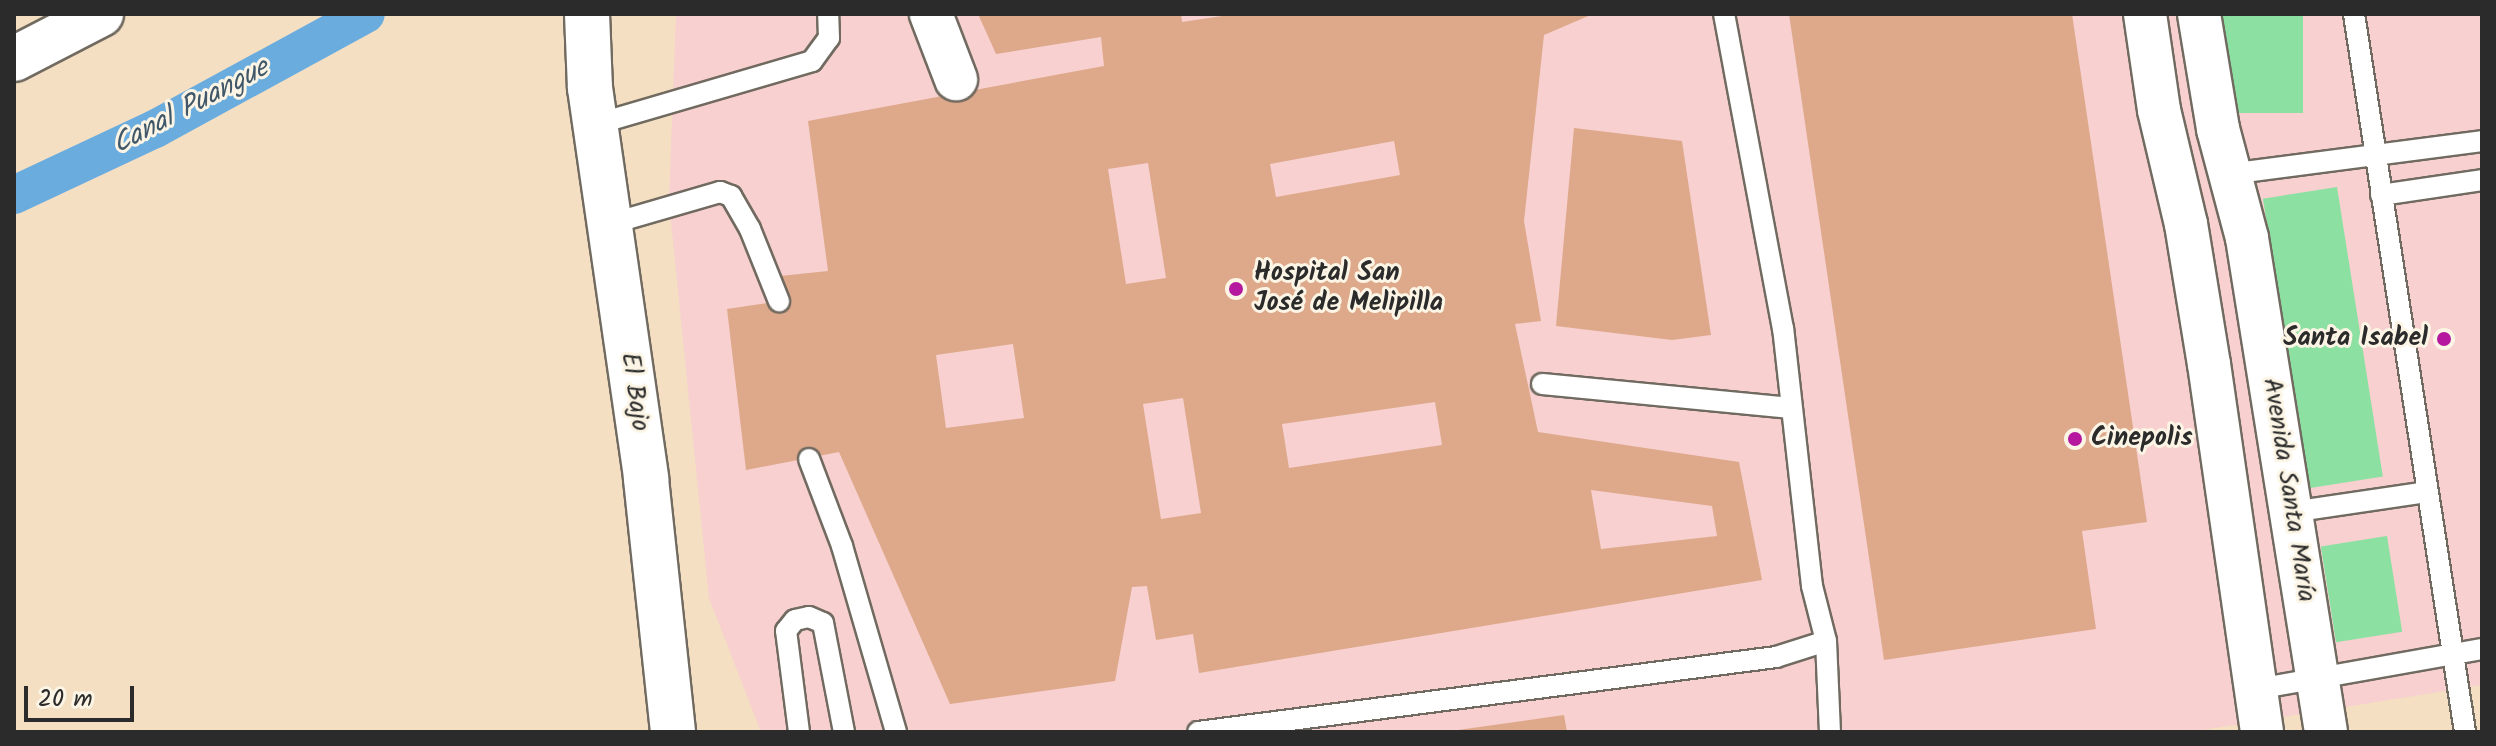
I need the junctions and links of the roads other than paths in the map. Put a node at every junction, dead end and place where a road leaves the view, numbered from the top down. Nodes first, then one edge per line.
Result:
1 (101, 14) edge
2 (564, 14) edge
3 (828, 14) edge
4 (931, 14) edge
5 (1724, 14) edge
6 (2145, 14) edge
7 (2199, 14) edge
8 (2354, 14) edge
9 (586, 33) edge
10 (14, 59) edge
11 (956, 79) dead end
12 (597, 124) junction
13 (2482, 141) edge
14 (2376, 156) junction
15 (2229, 174) junction
16 (2482, 180) edge
17 (2381, 195) junction
18 (610, 224) junction
19 (779, 301) dead end
20 (1542, 384) dead end
21 (1789, 408) junction
22 (809, 459) dead end
23 (2427, 492) junction
24 (2292, 512) junction
25 (1826, 641) junction
26 (2482, 649) edge
27 (2454, 654) junction
28 (2319, 680) junction
29 (2257, 689) junction
30 (673, 732) edge
31 (799, 732) edge
32 (844, 732) edge
33 (896, 732) edge
34 (1198, 732) edge
35 (1830, 732) edge
36 (2262, 732) edge
37 (2326, 732) edge
38 (2465, 732) edge

1 - 10 street
2 - 9 street, El Bajo
3 - 12 lane
4 - 11 street
5 - 21 lane
6 - 29 street
7 - 15 street, Avenida Santa María
8 - 14 lane
9 - 12 street, El Bajo
12 - 18 street, El Bajo
13 - 14 lane
14 - 15 lane
14 - 17 lane
15 - 24 street, Avenida Santa María
16 - 17 lane
17 - 23 lane
18 - 19 lane
18 - 30 street, El Bajo
20 - 21 lane
21 - 25 lane
22 - 33 lane
23 - 24 lane
23 - 27 lane
24 - 28 street, Avenida Santa María
25 - 34 lane
25 - 35 lane
26 - 27 lane
27 - 28 lane
27 - 38 lane
28 - 29 lane
28 - 37 street, Avenida Santa María
29 - 36 street
31 - 32 lane

